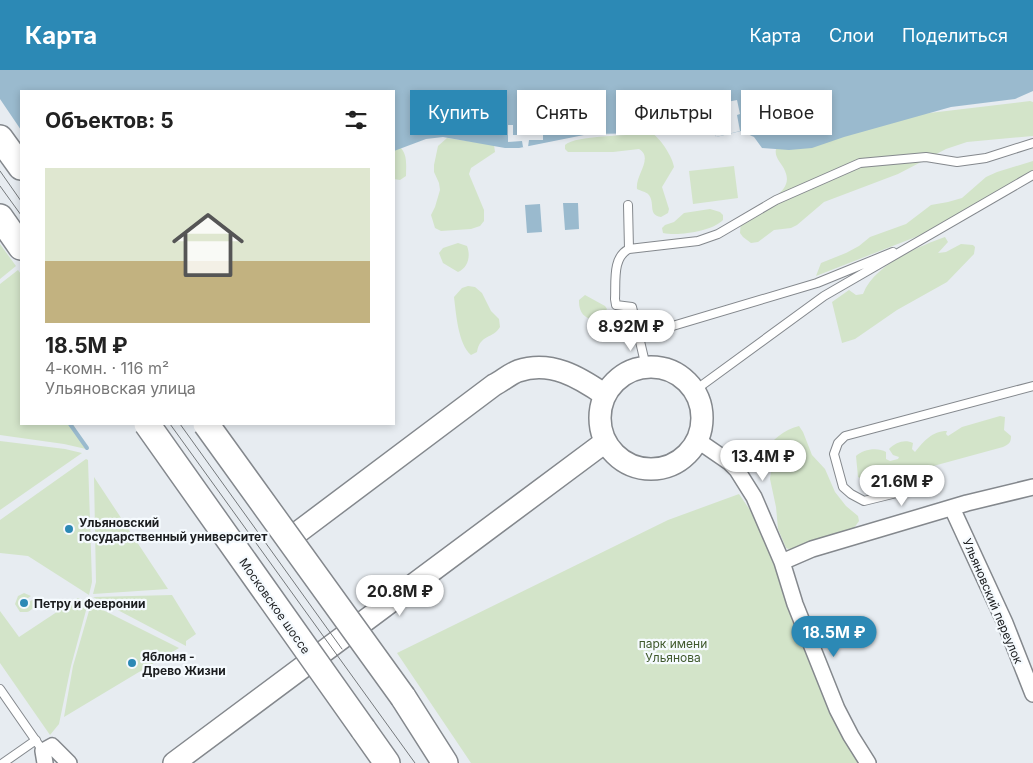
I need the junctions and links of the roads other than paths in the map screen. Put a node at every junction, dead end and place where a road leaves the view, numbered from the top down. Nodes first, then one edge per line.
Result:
1 (0, 138) edge
2 (1033, 143) edge
3 (20, 167) edge
4 (1033, 175) edge
5 (628, 205) dead end
6 (0, 217) edge
7 (921, 240) junction
8 (20, 246) edge
9 (629, 249) junction
10 (639, 336) junction
11 (646, 367) junction
12 (1033, 386) edge
13 (694, 391) junction
14 (605, 396) junction
15 (147, 425) edge
16 (207, 425) edge
17 (697, 440) junction
18 (605, 442) junction
19 (925, 486) dead end
20 (1033, 487) edge
21 (952, 508) junction
22 (289, 539) junction
23 (782, 562) junction
24 (0, 689) edge
25 (1033, 694) edge
26 (41, 751) edge
27 (3, 763) edge
28 (69, 763) edge
29 (174, 763) edge
30 (387, 763) edge
31 (445, 763) edge
32 (868, 763) edge

1 - 3 main road
2 - 9 lane
4 - 7 lane
5 - 9 lane
6 - 8 main road
7 - 10 lane
7 - 13 lane
9 - 10 lane
10 - 11 lane
11 - 13 street
11 - 14 street
12 - 19 lane
13 - 17 street
14 - 18 street
14 - 22 street
15 - 30 main road, Московское шоссе, bridge
16 - 22 main road, bridge
17 - 18 street
17 - 23 street
18 - 29 street
20 - 21 street
21 - 23 street
21 - 25 street, Ульяновский переулок
22 - 31 main road, bridge
23 - 32 street
24 - 26 lane
26 - 27 lane
26 - 28 street

